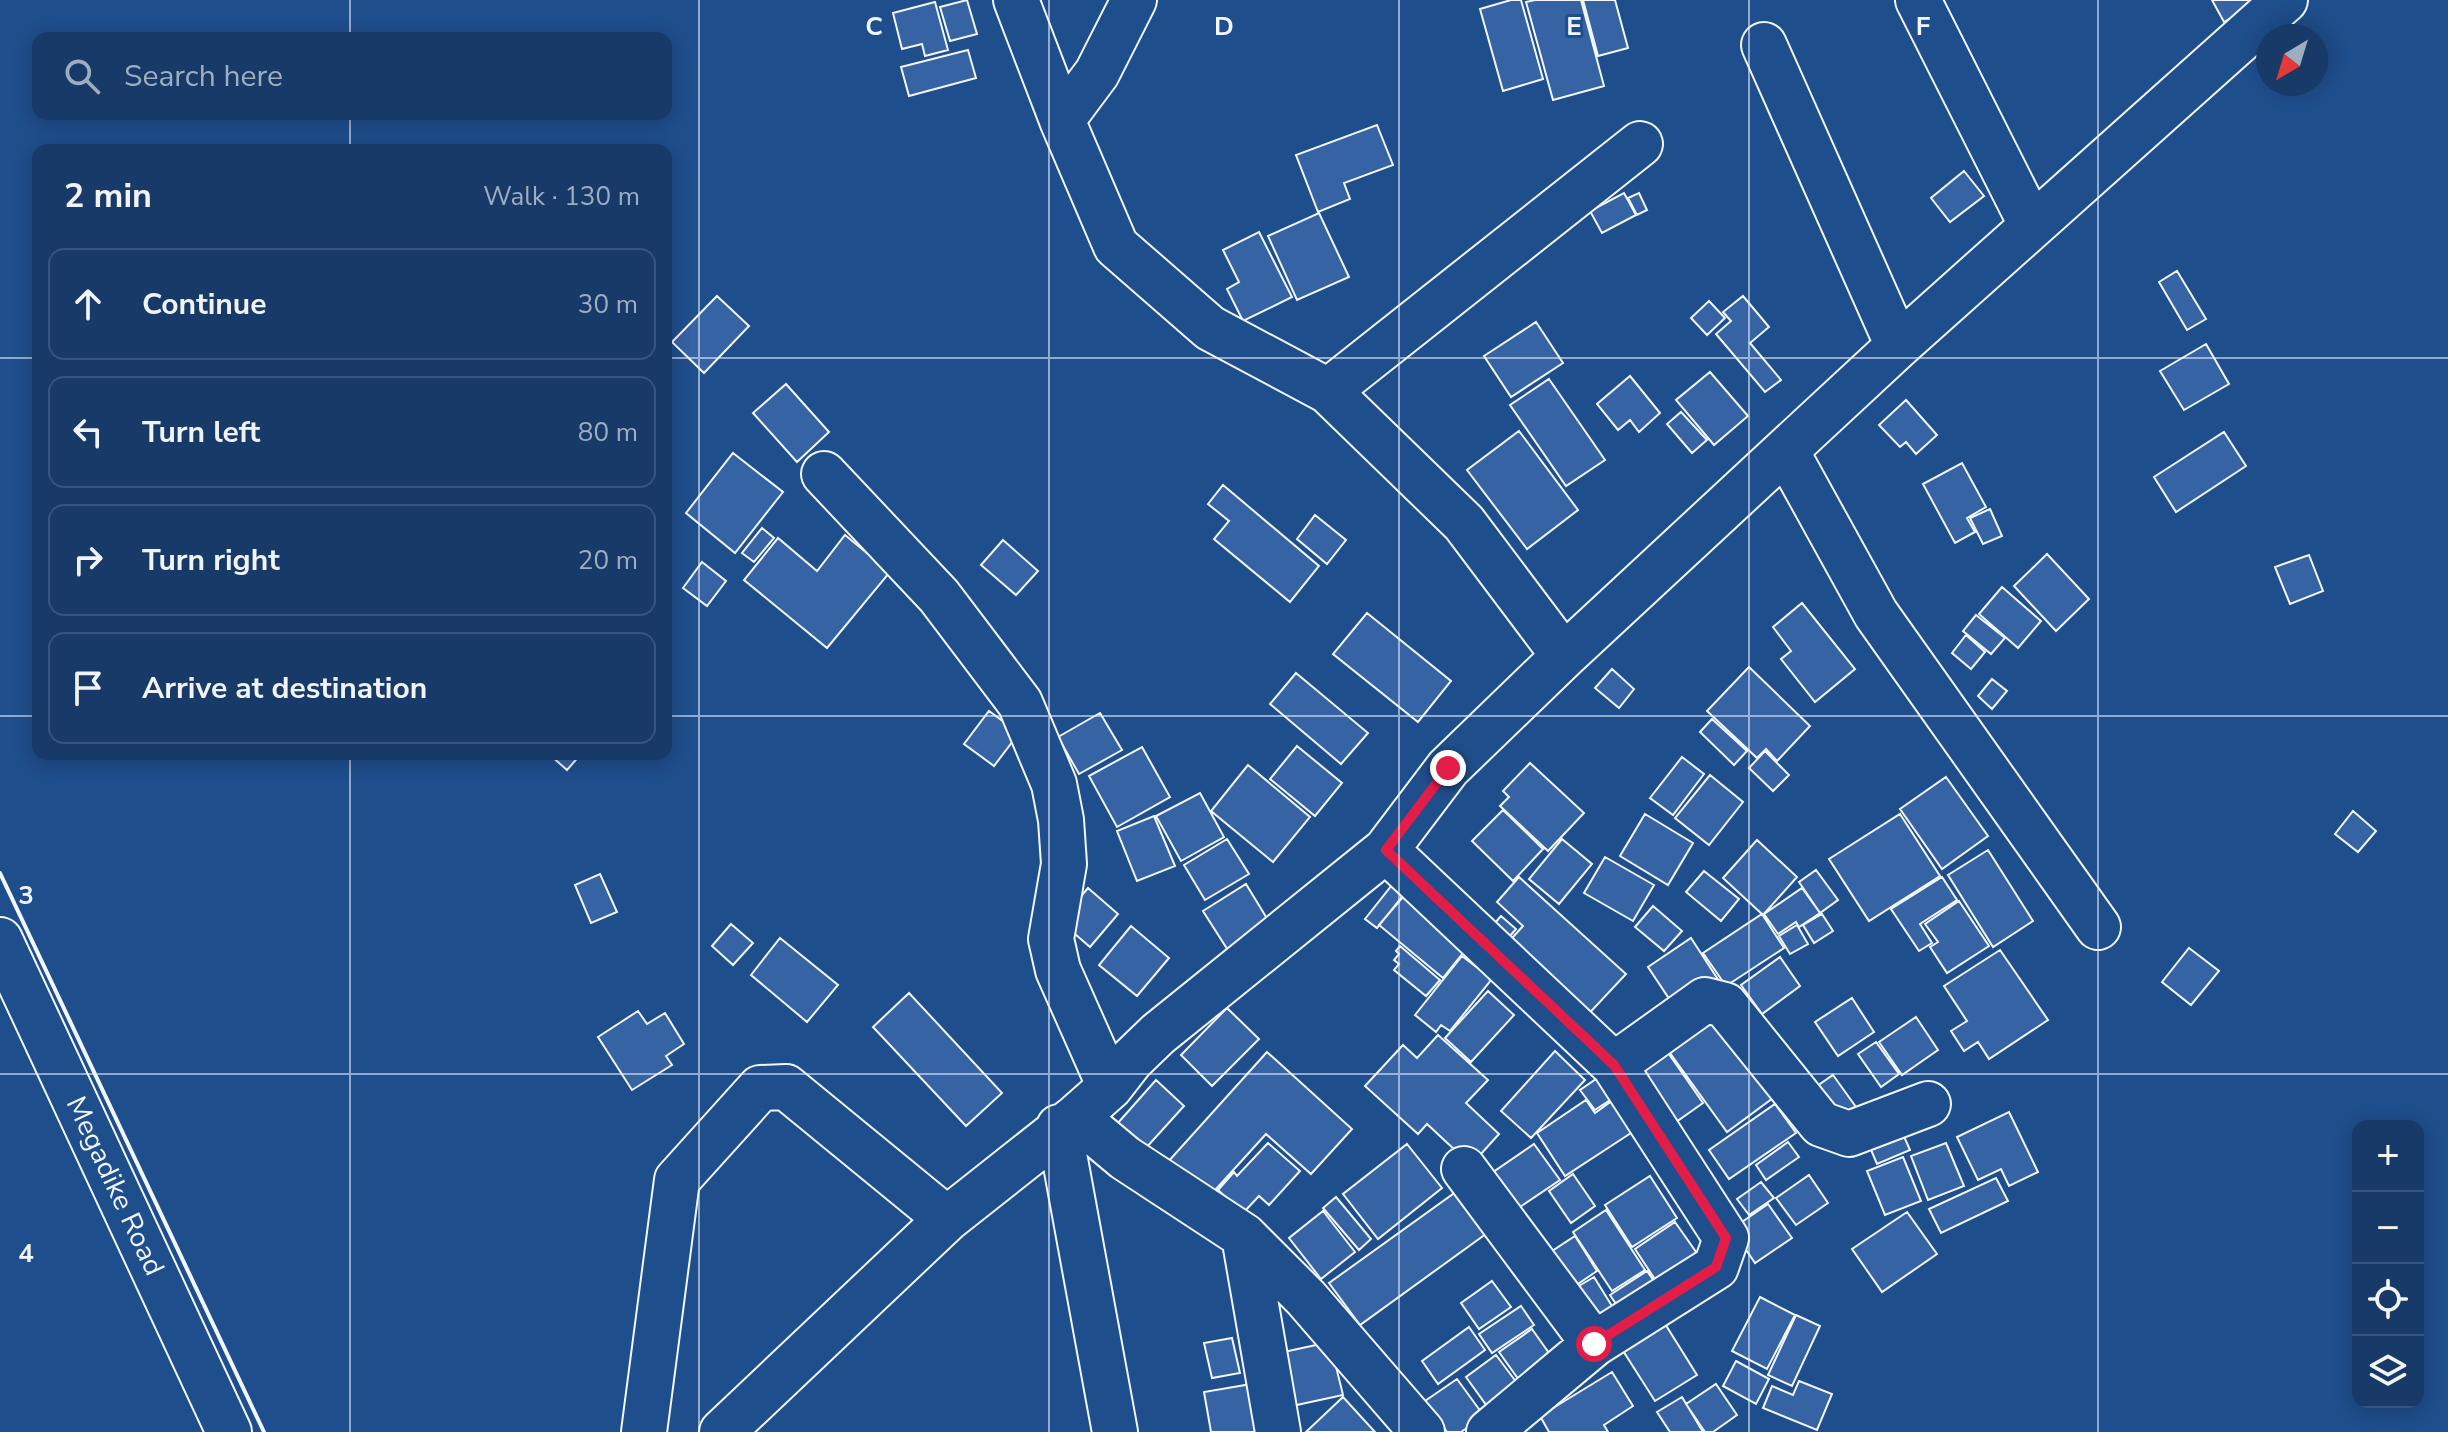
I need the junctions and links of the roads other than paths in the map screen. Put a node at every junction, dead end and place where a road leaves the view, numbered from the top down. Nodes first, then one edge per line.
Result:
1 (1016, 0) edge
2 (1134, 0) edge
3 (1918, 0) edge
4 (2285, 0) edge
5 (1764, 45) dead end
6 (1062, 120) junction
7 (1640, 144) dead end
8 (2032, 226) junction
9 (1898, 346) junction
10 (1328, 391) junction
11 (1786, 451) junction
12 (824, 474) dead end
13 (1564, 656) junction
14 (1386, 850) junction
15 (2098, 927) dead end
16 (0, 940) edge
17 (11, 978) edge
18 (1614, 1065) junction
19 (1110, 1087) junction
20 (1928, 1104) dead end
21 (1068, 1122) junction
22 (1464, 1169) dead end
23 (947, 1219) junction
24 (1244, 1236) junction
25 (1594, 1344) junction
26 (229, 1432) edge
27 (644, 1432) edge
28 (722, 1432) edge
29 (1115, 1432) edge
30 (1278, 1432) edge
31 (1422, 1432) edge
32 (1489, 1432) edge

1 - 6 street
2 - 6 street
3 - 8 street
4 - 8 street
5 - 9 street
6 - 10 street
7 - 10 street
8 - 9 street
9 - 11 street
10 - 13 street
11 - 13 street
11 - 15 street
12 - 19 street
13 - 14 street
14 - 18 street
14 - 19 street
16 - 17 street, Megadike Road
17 - 26 street, Megadike Road
18 - 20 street
18 - 25 street
19 - 21 street
21 - 23 street
21 - 24 street
21 - 29 street
22 - 25 street
23 - 27 street
23 - 28 street
24 - 30 street
24 - 31 street
25 - 32 street

